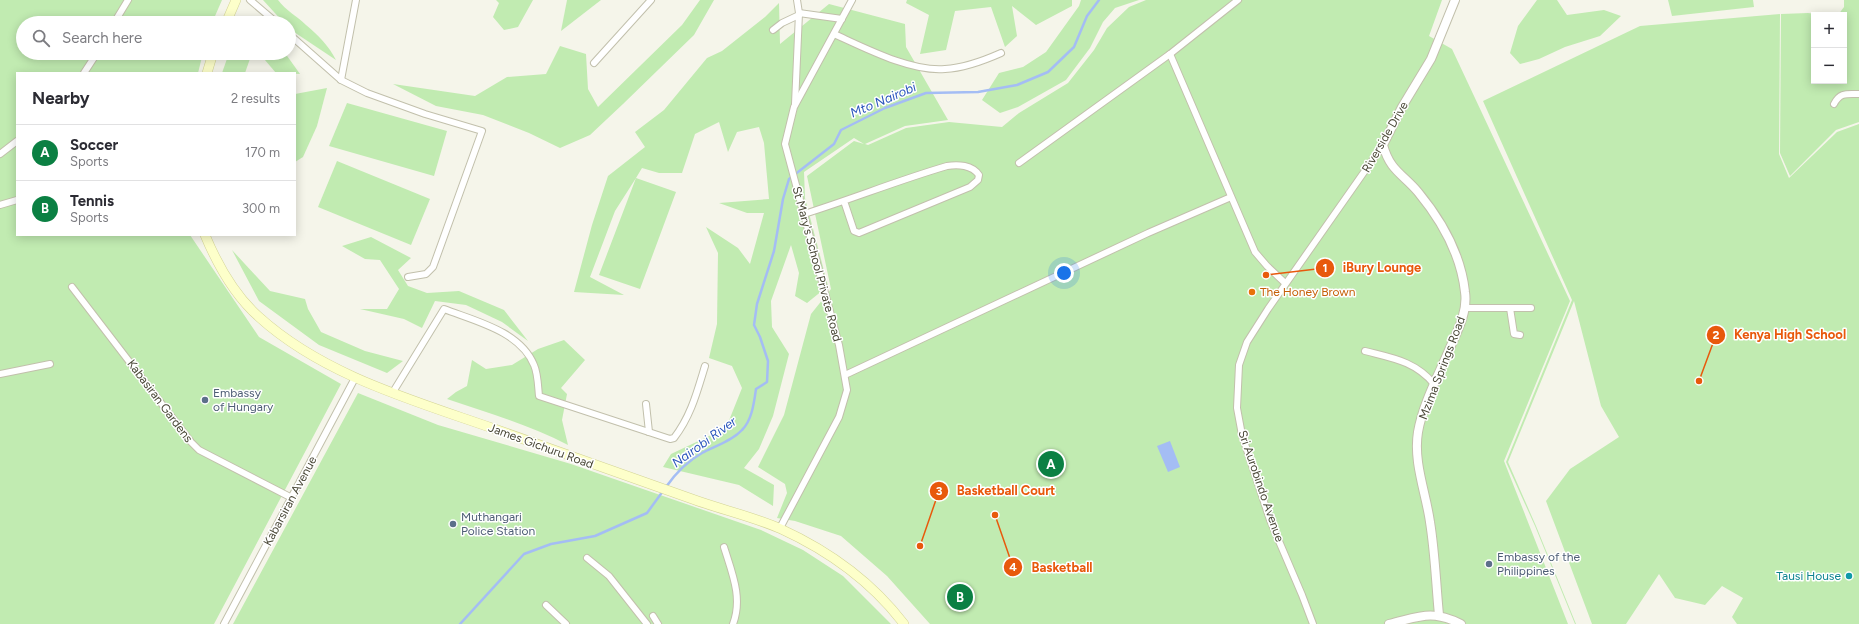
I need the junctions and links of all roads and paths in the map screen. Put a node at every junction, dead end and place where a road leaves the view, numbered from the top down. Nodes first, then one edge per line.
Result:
1 (128, 0) edge
2 (236, 0) edge
3 (250, 0) edge
4 (356, 0) edge
5 (651, 0) edge
6 (797, 0) edge
7 (852, 0) edge
8 (1238, 0) edge
9 (1455, 0) edge
10 (799, 14) junction
11 (118, 16) edge
12 (229, 16) edge
13 (269, 16) edge
14 (842, 19) junction
15 (773, 30) dead end
16 (834, 34) junction
17 (296, 40) edge
18 (1001, 53) dead end
19 (1170, 54) junction
20 (92, 60) edge
21 (211, 60) edge
22 (594, 63) dead end
23 (85, 72) edge
24 (207, 72) edge
25 (342, 80) junction
26 (1859, 94) edge
27 (1834, 104) dead end
28 (794, 107) junction
29 (16, 142) edge
30 (1383, 145) junction
31 (0, 154) edge
32 (1019, 163) dead end
33 (1231, 197) junction
34 (16, 200) edge
35 (844, 201) junction
36 (0, 205) edge
37 (804, 214) junction
38 (205, 236) edge
39 (408, 278) dead end
40 (1285, 283) junction
41 (72, 287) dead end
42 (1464, 308) junction
43 (1510, 308) junction
44 (1532, 308) dead end
45 (1520, 335) dead end
46 (1365, 351) dead end
47 (50, 364) dead end
48 (705, 366) dead end
49 (0, 374) edge
50 (845, 375) junction
51 (355, 378) junction
52 (1434, 384) junction
53 (393, 392) junction
54 (646, 404) dead end
55 (649, 432) junction
56 (292, 498) junction
57 (780, 528) junction
58 (724, 547) dead end
59 (587, 558) dead end
60 (546, 605) dead end
61 (1439, 615) junction
62 (653, 616) dead end
63 (224, 624) edge
64 (566, 624) edge
65 (647, 624) edge
66 (658, 624) edge
67 (733, 624) edge
68 (904, 624) edge
69 (1313, 624) edge
70 (1389, 624) edge
71 (1461, 624) edge

1 - 11 street
2 - 12 main road
3 - 13 street
4 - 25 street
5 - 22 street
6 - 10 street
7 - 14 street, St Mary's School Private Road
8 - 19 street
9 - 30 street, Riverside Drive
10 - 14 street
10 - 15 street
10 - 28 street
14 - 16 street, St Mary's School Private Road
16 - 18 street
16 - 28 street, St Mary's School Private Road
17 - 25 street
19 - 32 street
19 - 33 street
20 - 23 street
21 - 24 main road
25 - 39 street
26 - 27 street
28 - 37 street, St Mary's School Private Road
29 - 31 street
30 - 40 street, Riverside Drive
30 - 42 street, Mzima Springs Road
33 - 40 street
33 - 50 street
34 - 36 street
35 - 35 street
35 - 37 street
37 - 50 street, St Mary's School Private Road
38 - 51 main road, James Gichuru Road
40 - 69 street, Sri Aurobindo Avenue
41 - 56 street, Kabasiran Gardens
42 - 43 street
42 - 52 street, Mzima Springs Road
43 - 44 street
43 - 45 street
46 - 52 street
47 - 49 street
48 - 55 street
50 - 57 street, St Mary's School Private Road
51 - 53 main road, James Gichuru Road
51 - 56 street, Kabarsiran Avenue
52 - 61 street, Mzima Springs Road
53 - 55 street
53 - 57 main road, James Gichuru Road
54 - 55 street
56 - 63 street, Kabarsiran Avenue
57 - 68 main road, James Gichuru Road
58 - 67 street
59 - 65 street
60 - 64 street
61 - 70 street
61 - 71 street
62 - 66 street

